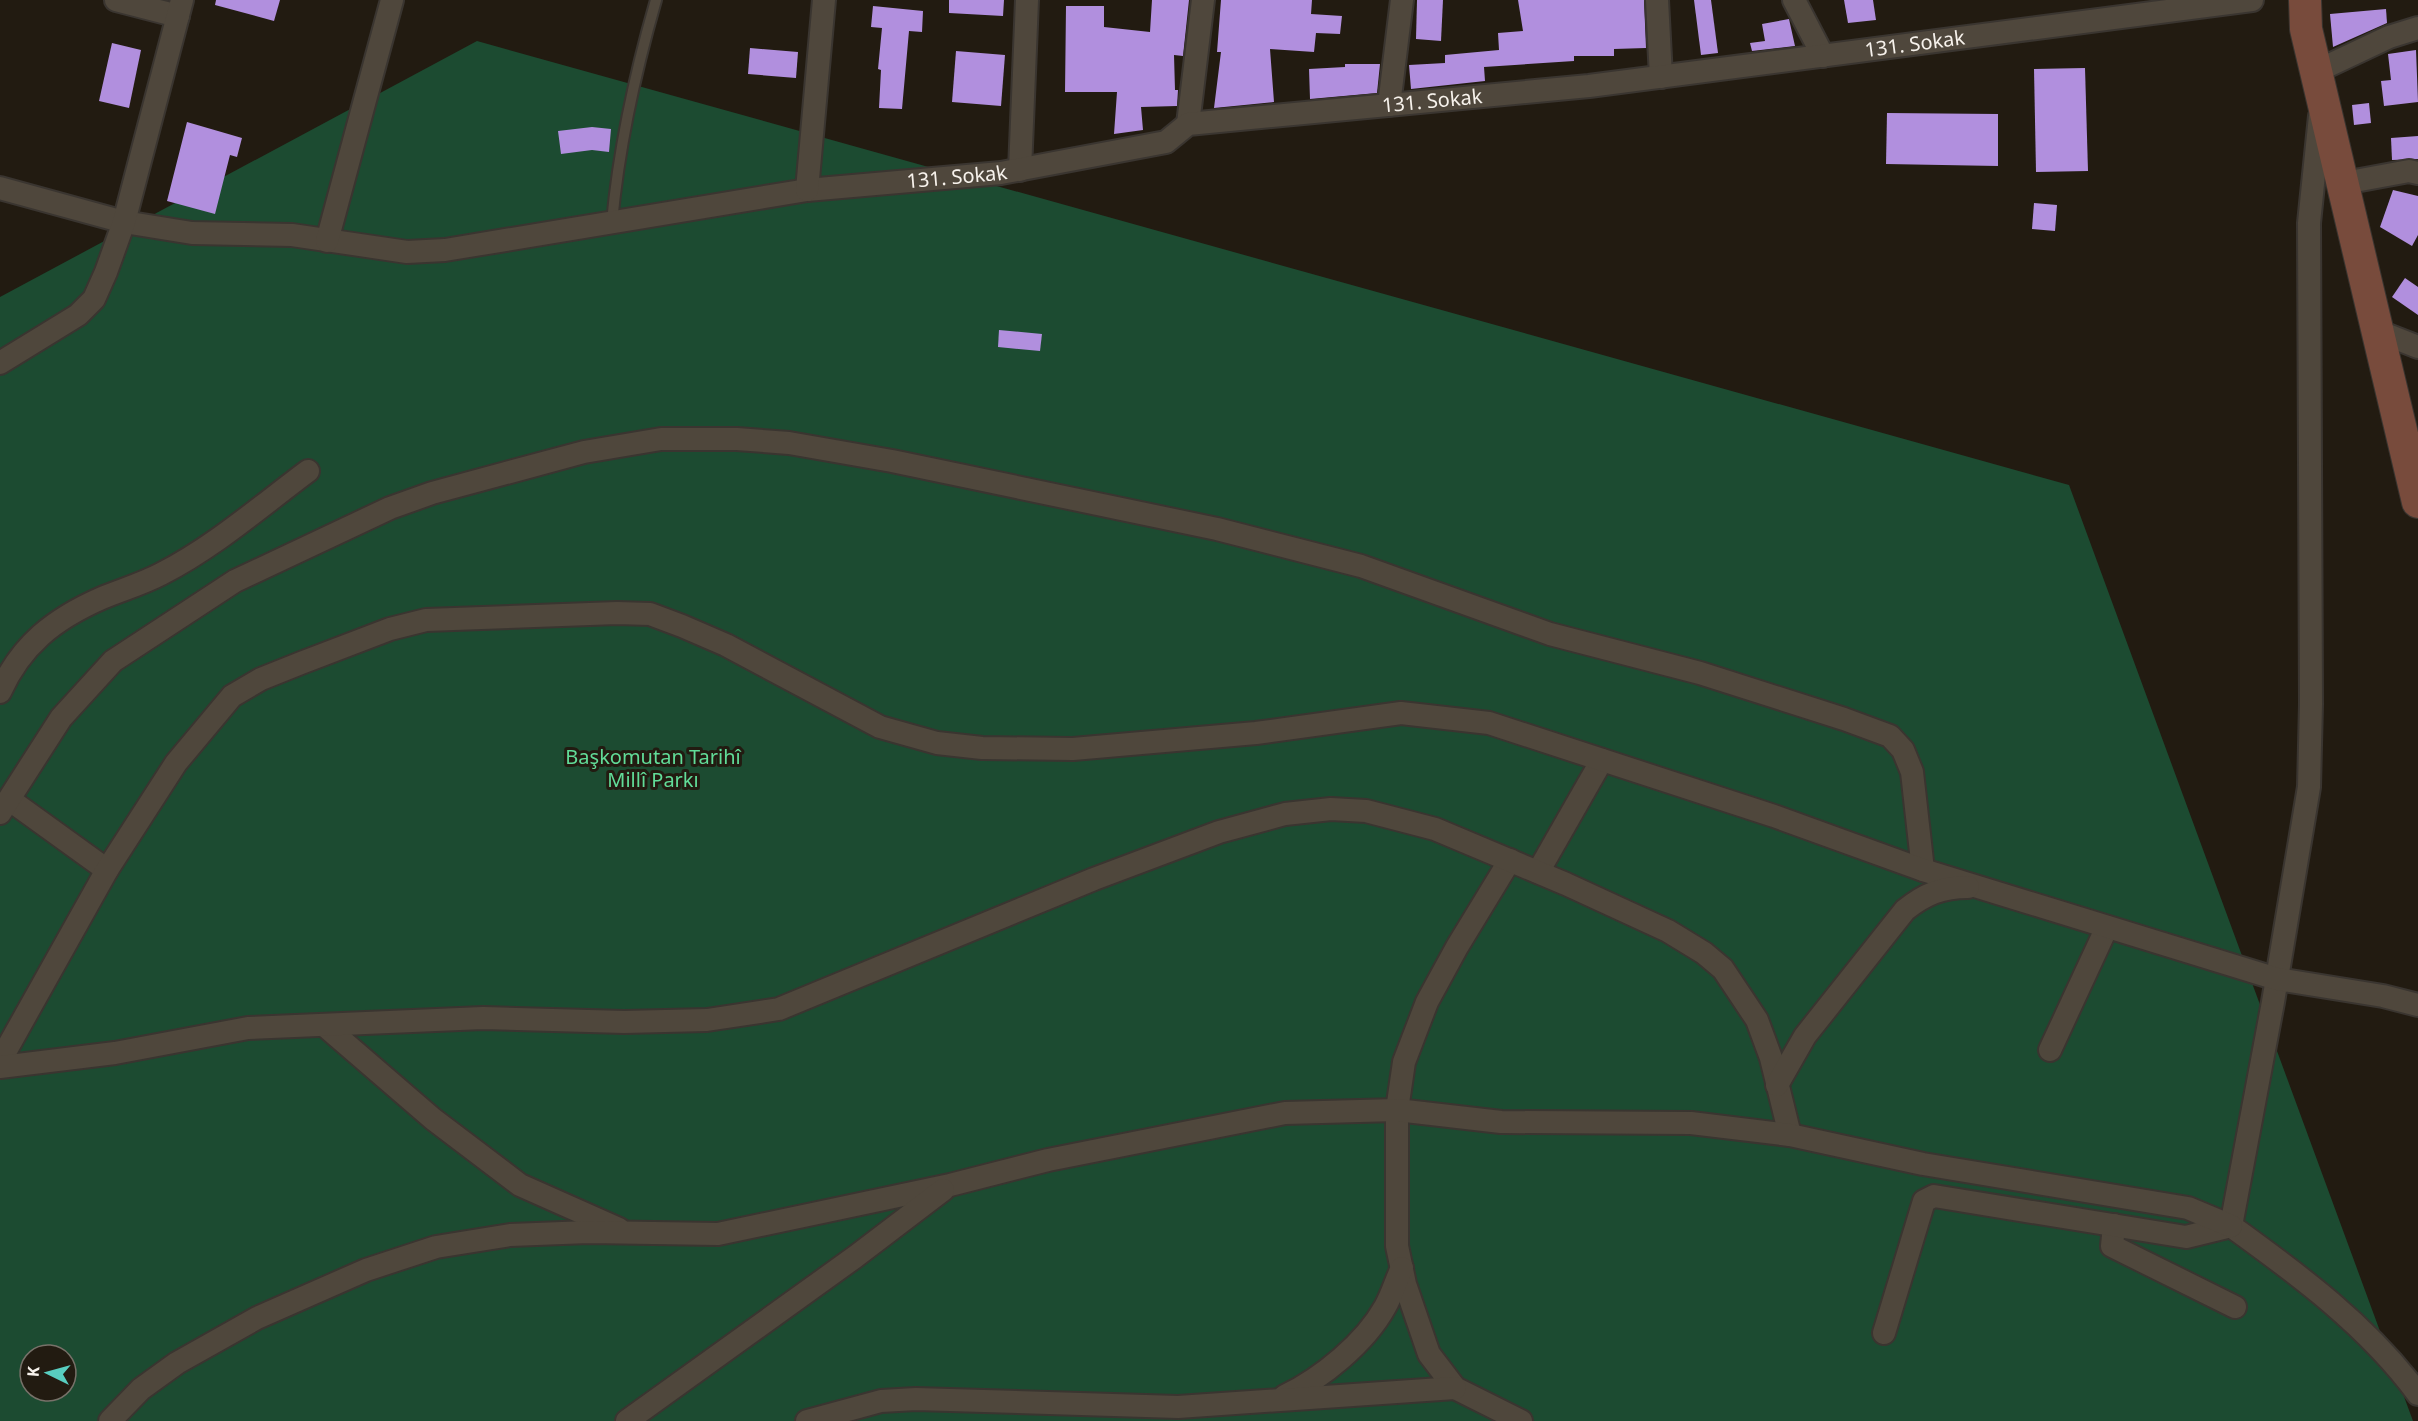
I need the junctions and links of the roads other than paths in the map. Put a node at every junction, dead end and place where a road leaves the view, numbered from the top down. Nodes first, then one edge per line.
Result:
1 (116, 0) edge
2 (392, 0) edge
3 (656, 0) edge
4 (824, 0) edge
5 (1027, 0) edge
6 (1203, 0) edge
7 (1402, 0) edge
8 (1657, 0) edge
9 (1794, 0) edge
10 (2252, 0) edge
11 (2305, 0) edge
12 (180, 8) edge
13 (2417, 25) edge
14 (1823, 56) junction
15 (1661, 77) junction
16 (2320, 82) junction
17 (1389, 105) junction
18 (1188, 124) junction
19 (1020, 170) junction
20 (2418, 173) edge
21 (2344, 183) junction
22 (0, 188) edge
23 (807, 190) junction
24 (123, 222) junction
25 (612, 222) junction
26 (327, 241) junction
27 (2380, 332) junction
28 (2418, 346) edge
29 (0, 363) edge
30 (308, 471) dead end
31 (2418, 502) edge
32 (0, 692) edge
33 (1602, 760) junction
34 (5, 806) edge
35 (1510, 860) junction
36 (107, 870) junction
37 (1923, 870) junction
38 (1538, 872) junction
39 (1980, 887) junction
40 (2107, 927) junction
41 (2277, 979) junction
42 (2418, 1005) edge
43 (324, 1026) junction
44 (2050, 1050) dead end
45 (0, 1061) edge
46 (0, 1067) edge
47 (1778, 1085) junction
48 (1397, 1110) junction
49 (1790, 1135) junction
50 (950, 1185) junction
51 (2114, 1225) junction
52 (2232, 1226) junction
53 (629, 1233) junction
54 (1402, 1268) junction
55 (2235, 1307) dead end
56 (1884, 1333) dead end
57 (1455, 1388) junction
58 (2418, 1394) edge
59 (1276, 1401) junction
60 (110, 1421) edge
61 (627, 1421) edge
62 (807, 1421) edge
63 (1521, 1421) edge

1 - 12 street
2 - 26 street
3 - 25 lane
4 - 23 street
5 - 19 street
6 - 18 street
7 - 17 street
8 - 15 street
9 - 14 street
10 - 14 street, 131. Sokak
11 - 16 main road
12 - 24 street
13 - 16 street
14 - 15 street, 131. Sokak
15 - 17 street, 131. Sokak
16 - 21 main road
16 - 41 street
17 - 18 street, 131. Sokak
18 - 19 street, 131. Sokak
19 - 23 street, 131. Sokak
20 - 21 street
21 - 27 main road
22 - 24 street, 131. Sokak
23 - 25 street, 131. Sokak
24 - 26 street, 131. Sokak
24 - 29 street
25 - 26 street, 131. Sokak
27 - 28 street
27 - 31 main road
30 - 32 street
33 - 36 street
33 - 37 street
33 - 38 street
34 - 36 street
34 - 37 street
35 - 38 street
35 - 43 street
35 - 48 street
36 - 45 street
37 - 39 street
38 - 47 street
39 - 40 street
39 - 47 street
40 - 41 street
40 - 44 street
41 - 42 street
41 - 52 street
43 - 46 street
43 - 53 street
47 - 49 street
48 - 49 street
48 - 50 street
48 - 54 street
49 - 52 street
50 - 53 street
50 - 61 street
51 - 52 street
51 - 55 street
51 - 56 street
52 - 58 street
53 - 60 street
54 - 57 street
54 - 59 street
57 - 59 street
57 - 63 street
59 - 62 street

